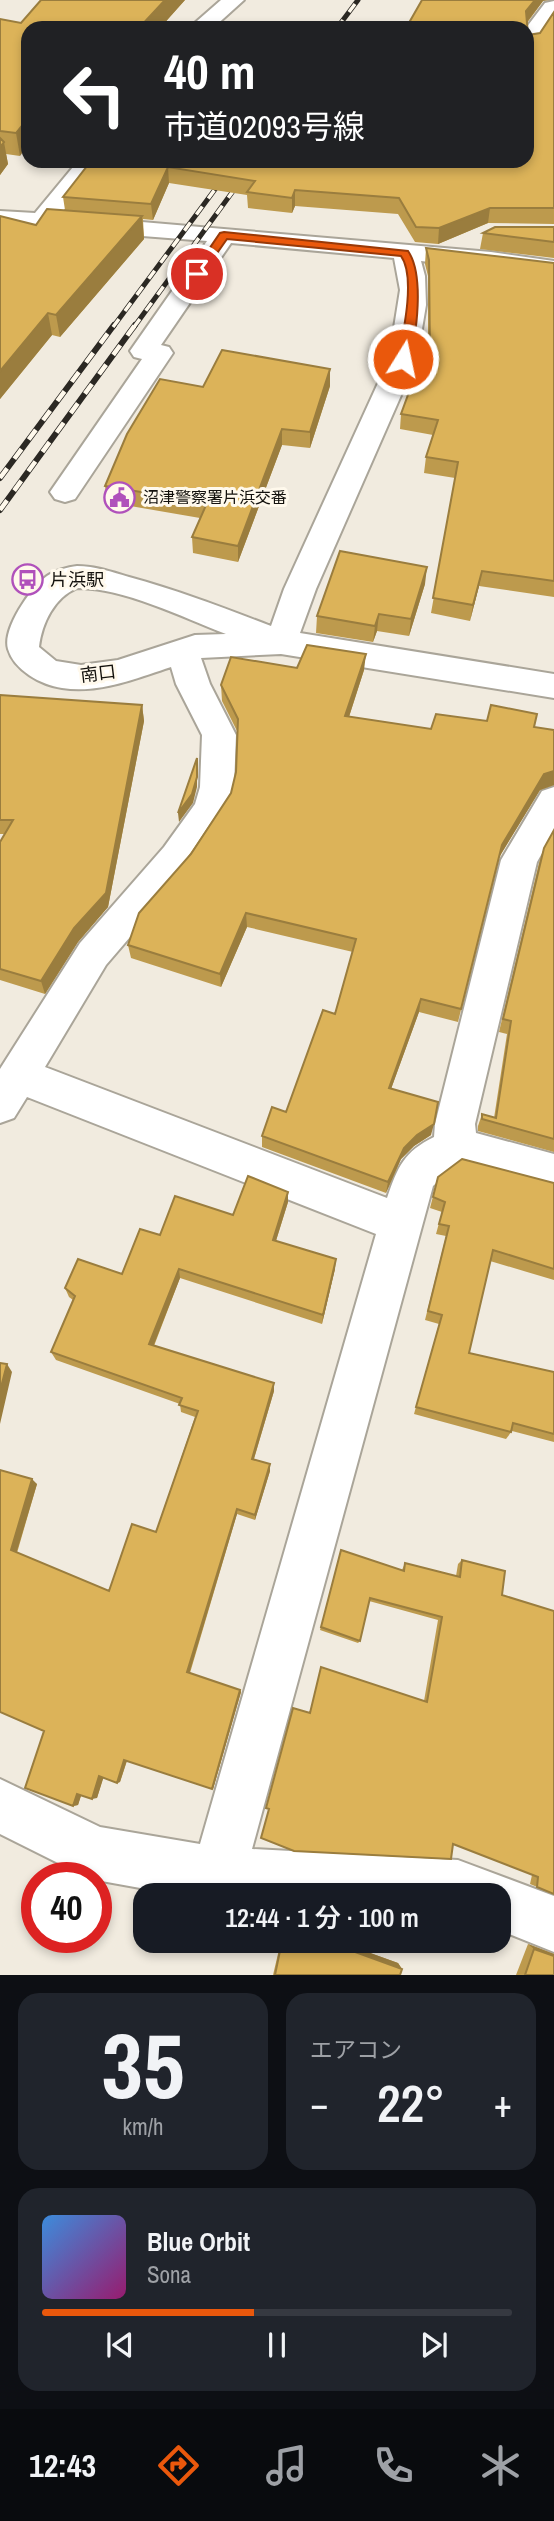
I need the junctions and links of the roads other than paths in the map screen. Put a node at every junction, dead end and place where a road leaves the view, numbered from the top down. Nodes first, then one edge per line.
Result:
1 (234, 0) edge
2 (530, 2) edge
3 (553, 7) edge
4 (208, 21) edge
5 (534, 33) edge
6 (84, 168) edge
7 (0, 218) edge
8 (42, 221) junction
9 (488, 233) edge
10 (224, 235) junction
11 (404, 253) junction
12 (444, 256) junction
13 (554, 269) edge
14 (65, 492) dead end
15 (281, 642) junction
16 (183, 651) junction
17 (14, 660) edge
18 (554, 686) edge
19 (554, 801) edge
20 (10, 1091) edge
21 (455, 1147) junction
22 (554, 1172) edge
23 (400, 1223) junction
24 (0, 1806) edge
25 (218, 1875) junction
26 (378, 1883) edge
27 (511, 1908) edge
28 (554, 1924) edge

1 - 4 street
2 - 3 street
3 - 5 street
6 - 8 street
7 - 8 street
8 - 10 street
9 - 12 street
10 - 11 street
10 - 14 street
11 - 12 street
11 - 15 street
12 - 13 street
15 - 16 street, 南口
15 - 17 street, 南口
15 - 18 street
16 - 17 street, 南口
16 - 20 street
19 - 21 street
20 - 23 street
21 - 22 street
21 - 23 street
23 - 25 street
24 - 25 street
25 - 26 street
27 - 28 street

